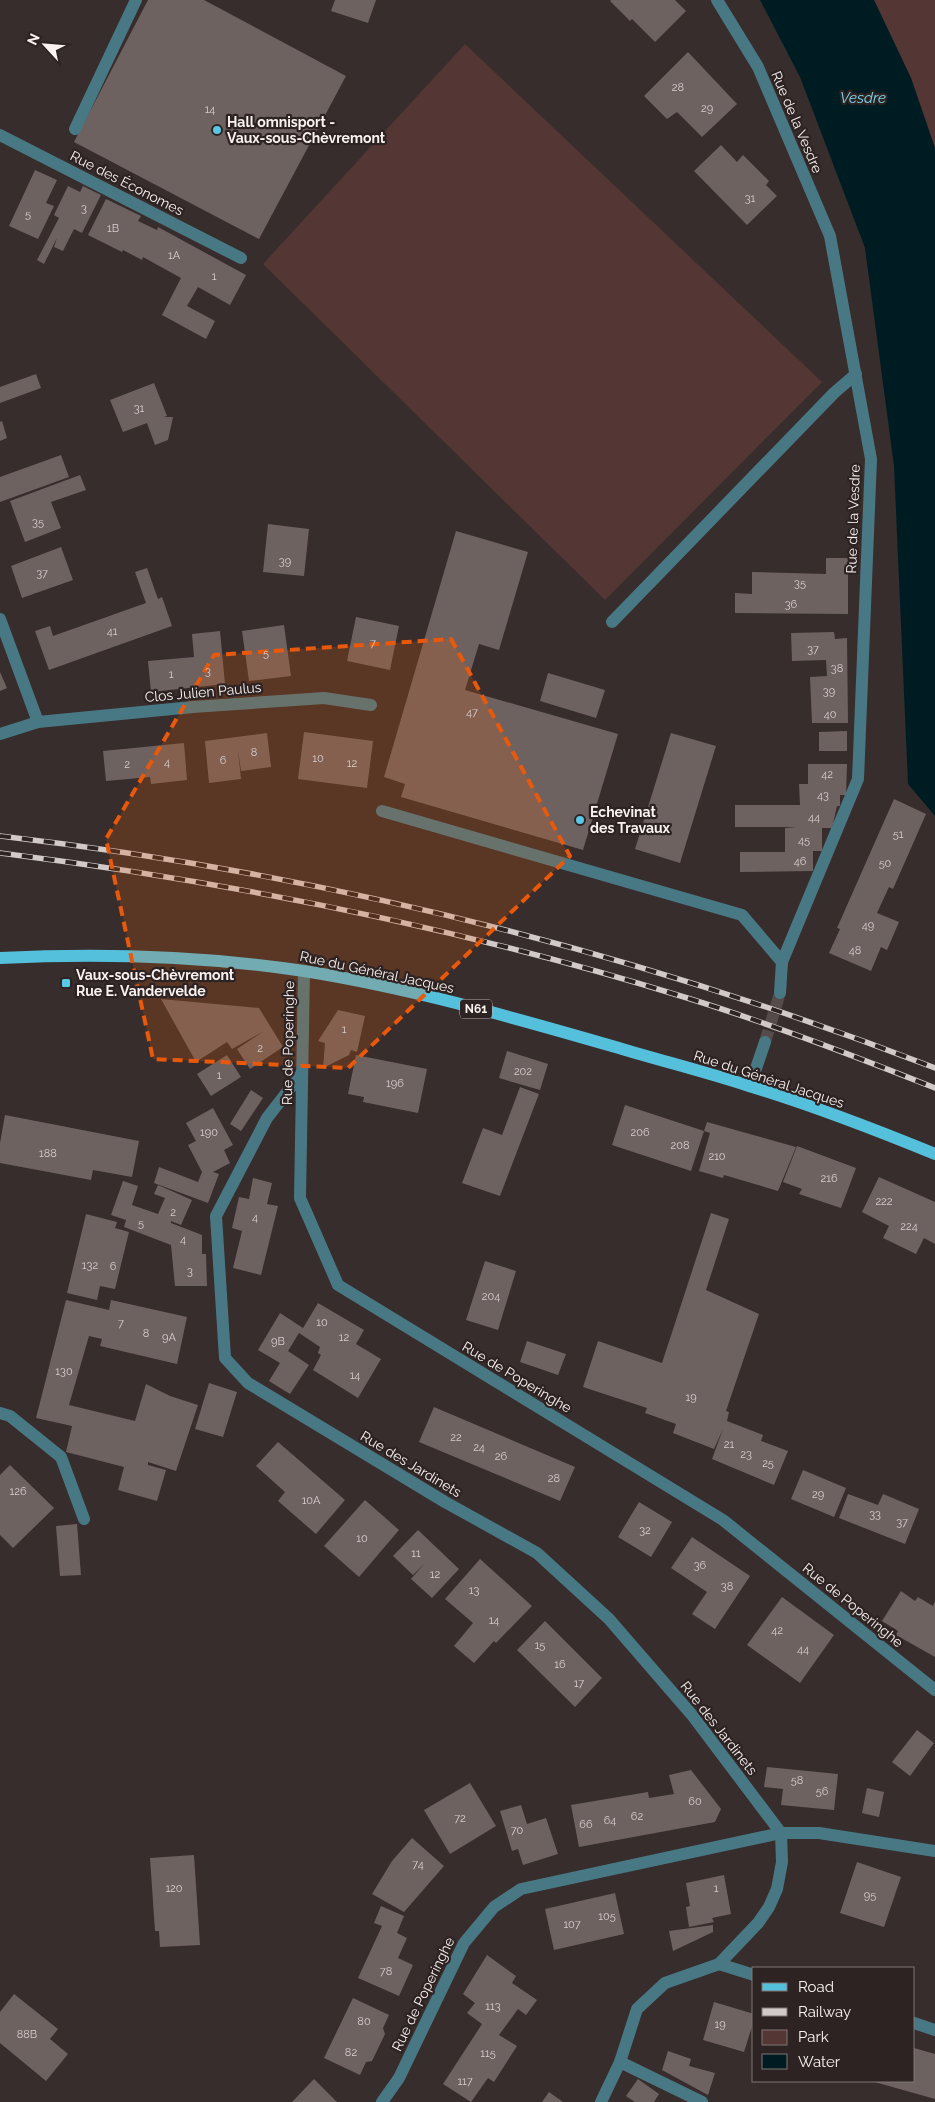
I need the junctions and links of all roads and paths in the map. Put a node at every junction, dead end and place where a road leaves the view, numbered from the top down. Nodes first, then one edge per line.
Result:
1 (136, 0) edge
2 (718, 0) edge
3 (75, 129) dead end
4 (0, 135) edge
5 (240, 258) dead end
6 (856, 374) junction
7 (0, 620) edge
8 (612, 622) dead end
9 (371, 706) dead end
10 (38, 722) junction
11 (0, 734) edge
12 (382, 811) dead end
13 (0, 958) edge
14 (782, 962) junction
15 (304, 972) junction
16 (780, 993) tunnel mouth
17 (765, 1042) tunnel mouth
18 (302, 1073) junction
19 (750, 1086) junction
20 (935, 1154) edge
21 (0, 1413) edge
22 (84, 1519) dead end
23 (935, 1690) edge
24 (781, 1832) junction
25 (935, 1851) edge
26 (719, 1964) junction
27 (752, 1974) edge
28 (915, 2023) edge
29 (935, 2030) edge
30 (620, 2062) junction
31 (382, 2102) edge
32 (600, 2102) edge
33 (702, 2102) edge

1 - 3 street
2 - 6 street, Rue de la Vesdre
4 - 5 street, Rue des Économes
6 - 8 street
6 - 14 street, Rue de la Vesdre
7 - 10 street
9 - 10 street, Clos Julien Paulus
10 - 11 street
12 - 14 street
13 - 15 main road, Rue du Général Jacques / N61
14 - 16 street, Rue de la Vesdre
15 - 18 street, Rue de Poperinghe
15 - 19 main road, Rue du Général Jacques / N61
17 - 19 street
18 - 23 street, Rue de Poperinghe
18 - 24 street, Rue des Jardinets
19 - 20 main road, Rue du Général Jacques / N61
21 - 22 street
24 - 25 street, Rue de Poperinghe
24 - 26 street
24 - 31 street, Rue de Poperinghe
26 - 27 street
26 - 30 street
28 - 29 street
30 - 32 street
30 - 33 street

